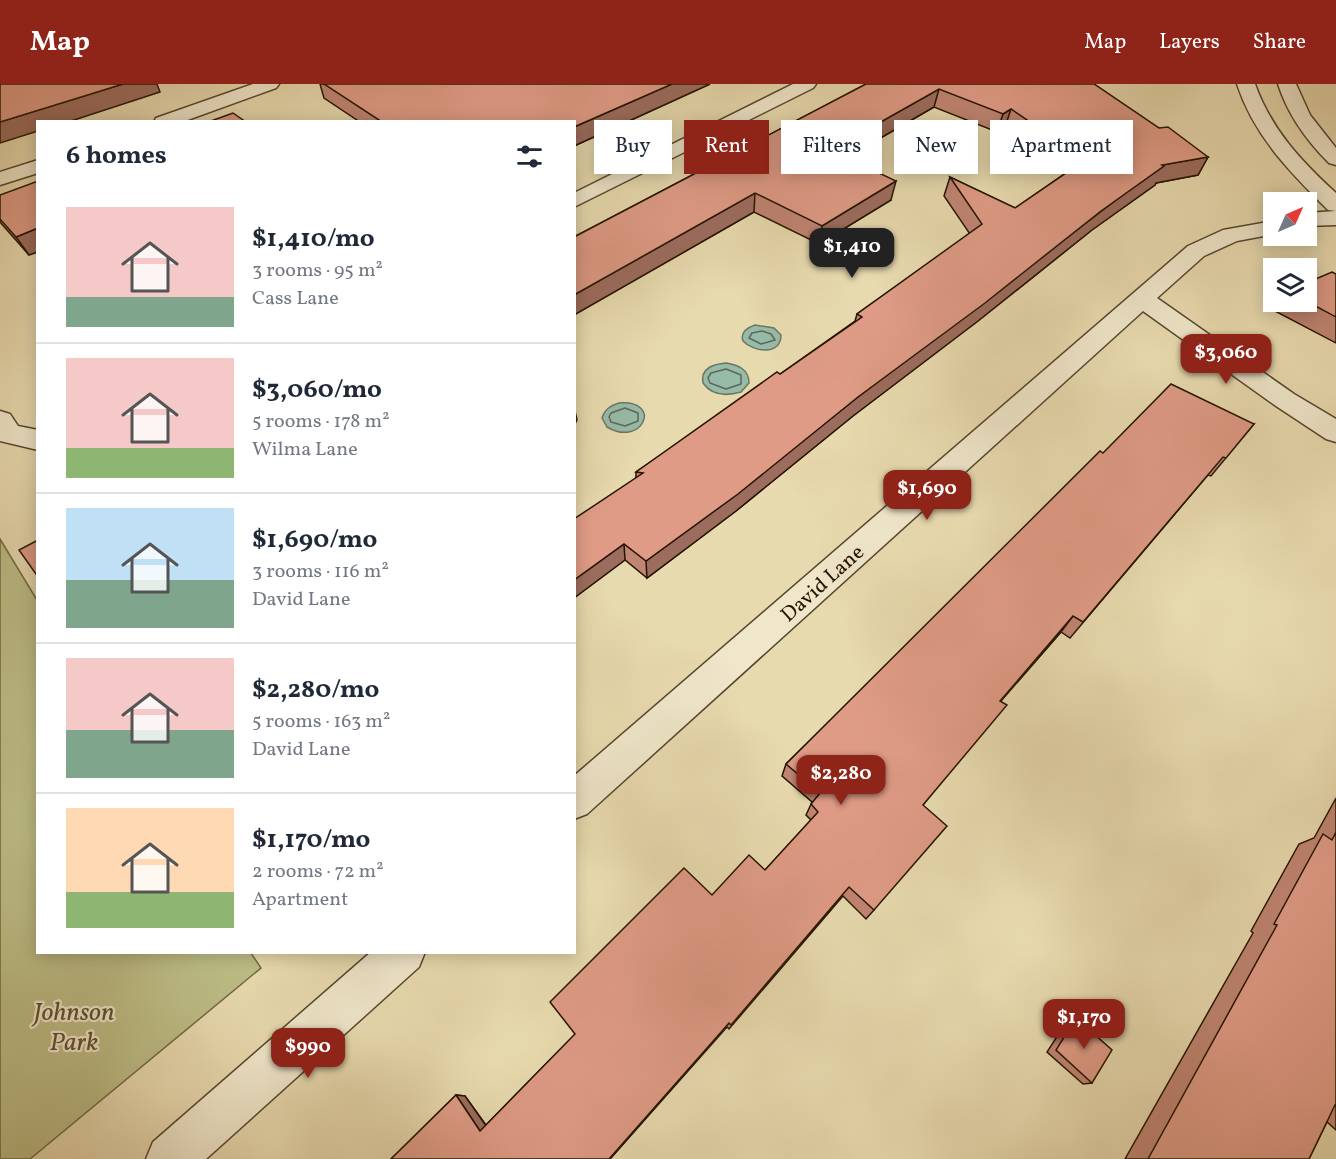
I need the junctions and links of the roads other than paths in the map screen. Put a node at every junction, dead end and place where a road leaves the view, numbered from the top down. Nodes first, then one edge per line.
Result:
1 (807, 84) edge
2 (1246, 84) edge
3 (1287, 84) edge
4 (265, 85) edge
5 (169, 120) edge
6 (1336, 159) edge
7 (36, 167) edge
8 (0, 179) edge
9 (576, 200) edge
10 (1336, 205) edge
11 (1336, 218) edge
12 (1317, 219) edge
13 (1263, 229) edge
14 (1142, 299) junction
15 (0, 421) edge
16 (1336, 432) edge
17 (36, 440) edge
18 (576, 799) edge
19 (402, 954) edge
20 (170, 1159) edge

1 - 9 street
2 - 10 street
3 - 6 street
4 - 5 street
7 - 8 street
11 - 12 street
13 - 14 street, David Lane
14 - 16 street
14 - 18 street, David Lane
15 - 17 street
19 - 20 street

